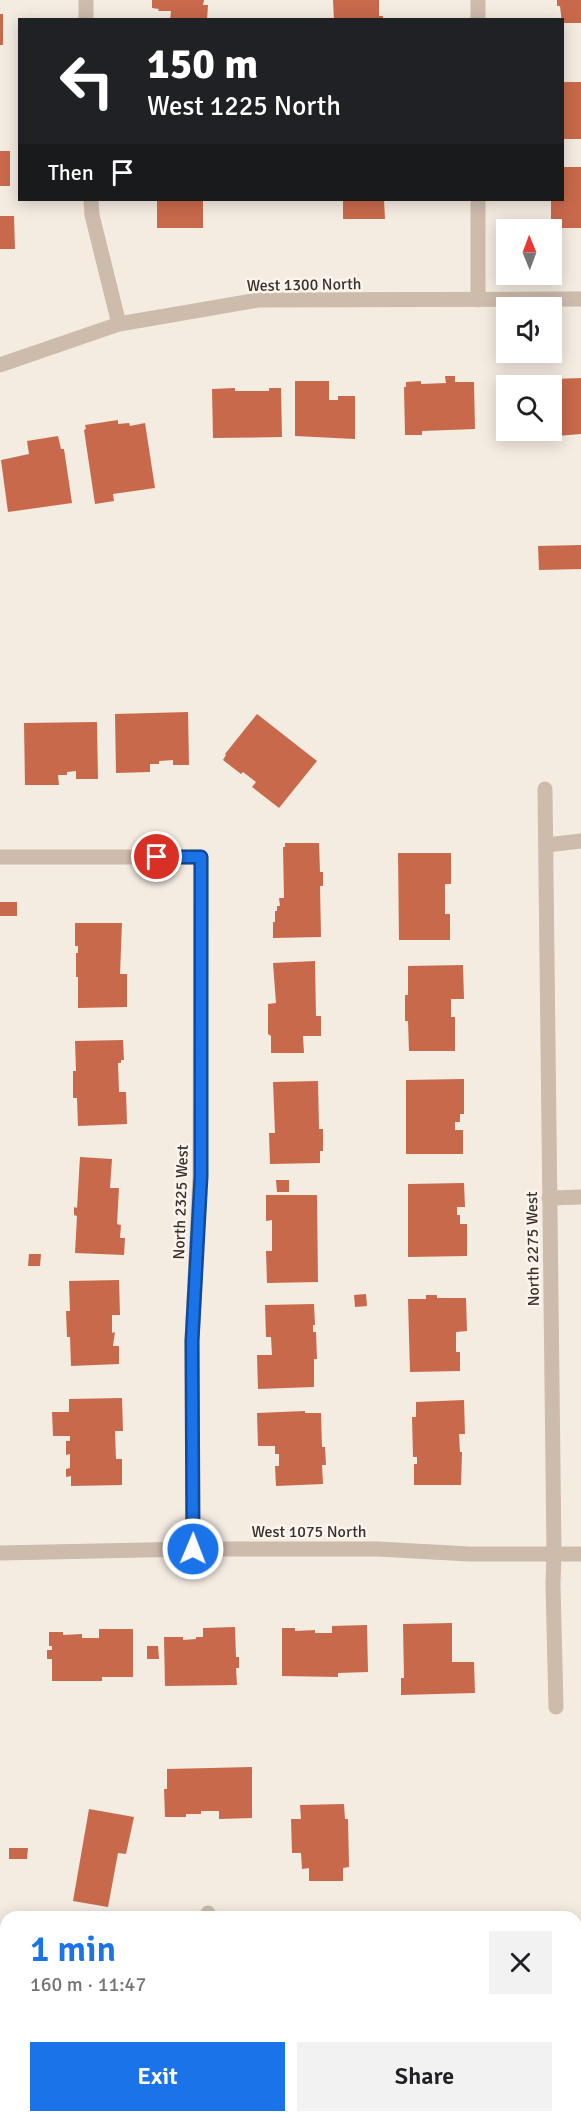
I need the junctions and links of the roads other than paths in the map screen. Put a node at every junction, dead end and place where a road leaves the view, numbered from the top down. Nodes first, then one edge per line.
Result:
1 (86, 0) edge
2 (478, 0) edge
3 (86, 18) edge
4 (478, 18) edge
5 (91, 201) edge
6 (478, 201) edge
7 (581, 299) edge
8 (478, 300) junction
9 (119, 324) junction
10 (0, 365) edge
11 (545, 789) dead end
12 (581, 841) edge
13 (547, 844) junction
14 (0, 857) edge
15 (581, 1197) edge
16 (549, 1198) junction
17 (193, 1549) junction
18 (0, 1553) edge
19 (554, 1553) junction
20 (581, 1554) edge
21 (556, 1707) dead end

1 - 3 street
2 - 4 street
5 - 9 street
6 - 8 street
7 - 8 street, West 1300 North
8 - 9 street, West 1300 North
9 - 10 street, West 1300 North
11 - 13 street, North 2275 West
12 - 13 street
13 - 16 street, North 2275 West
14 - 17 street, North 2325 West
15 - 16 street
16 - 19 street, North 2275 West
17 - 18 street, West 1075 North
17 - 19 street, West 1075 North
19 - 20 street, West 1075 North
19 - 21 street, North 2275 West

